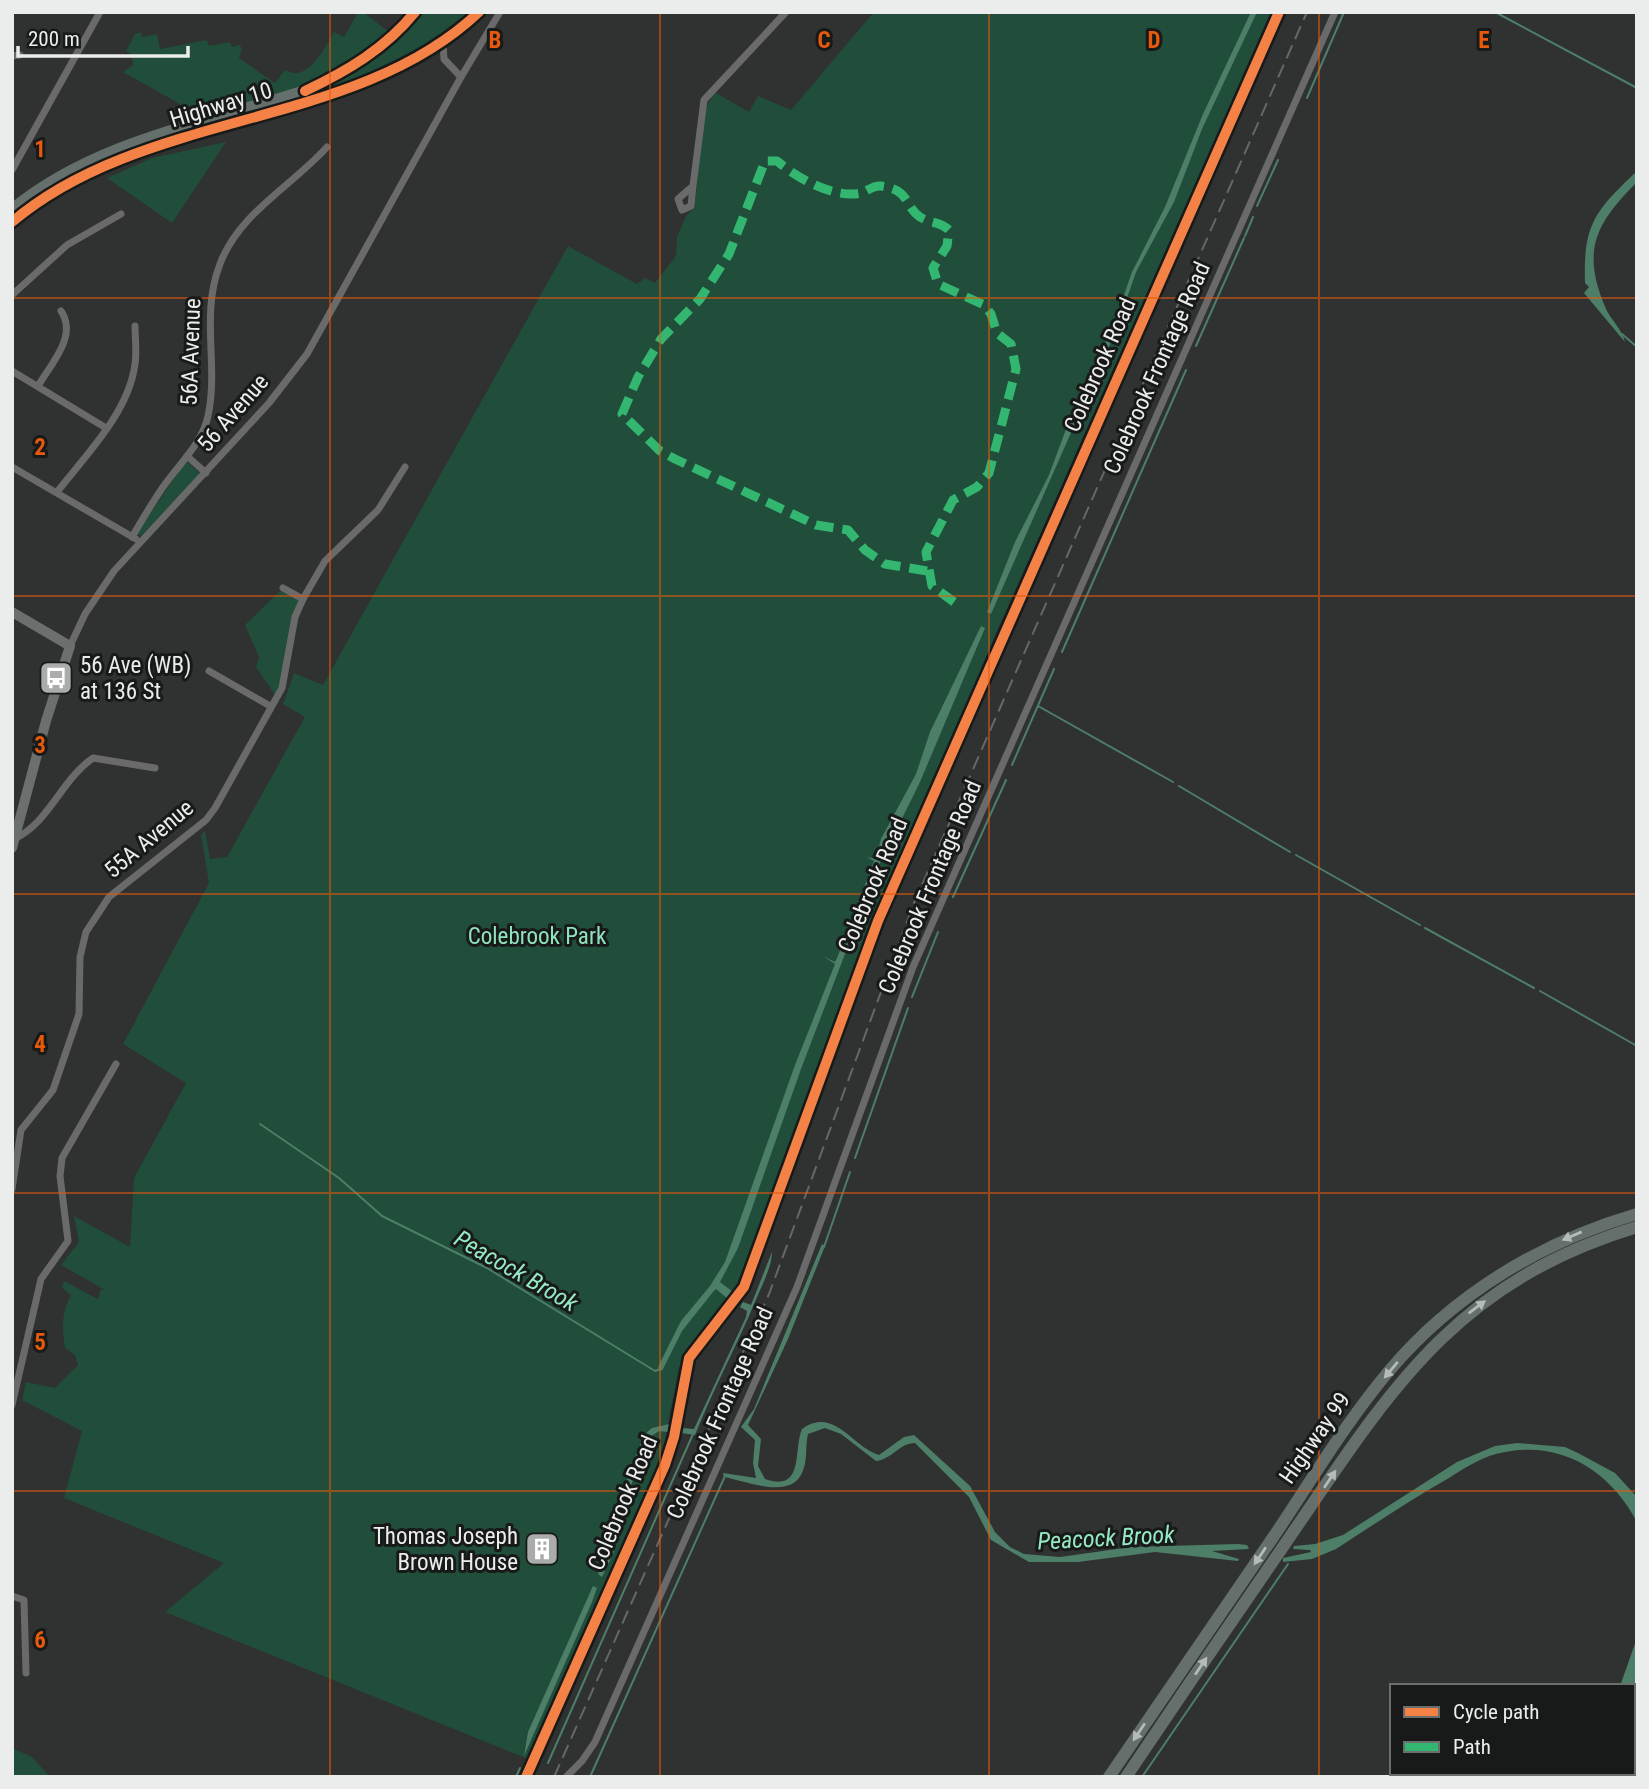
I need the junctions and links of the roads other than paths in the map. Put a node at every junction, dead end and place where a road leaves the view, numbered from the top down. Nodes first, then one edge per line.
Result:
1 (100, 12) edge
2 (415, 12) edge
3 (479, 12) edge
4 (500, 12) edge
5 (786, 12) edge
6 (1279, 12) edge
7 (1335, 12) edge
8 (443, 48) junction
9 (461, 77) junction
10 (327, 147) dead end
11 (12, 170) edge
12 (692, 186) dead end
13 (12, 210) edge
14 (121, 214) dead end
15 (12, 222) edge
16 (12, 295) edge
17 (61, 311) dead end
18 (135, 326) dead end
19 (12, 371) edge
20 (38, 386) junction
21 (106, 428) junction
22 (187, 456) junction
23 (12, 467) edge
24 (405, 467) dead end
25 (206, 473) junction
26 (58, 492) junction
27 (132, 537) junction
28 (141, 542) junction
29 (283, 589) dead end
30 (303, 599) junction
31 (12, 612) edge
32 (70, 646) junction
33 (209, 671) dead end
34 (270, 706) junction
35 (155, 768) dead end
36 (13, 844) edge
37 (116, 1063) dead end
38 (12, 1189) edge
39 (1637, 1214) edge
40 (1637, 1227) edge
41 (12, 1405) edge
42 (12, 1596) edge
43 (26, 1673) dead end
44 (526, 1777) edge
45 (566, 1777) edge
46 (1109, 1777) edge
47 (1126, 1777) edge

1 - 11 street
2 - 13 highway, Highway 10
3 - 8 highway, Highway 10
4 - 9 street, 56 Avenue
5 - 12 street
6 - 44 street, Colebrook Road
7 - 45 street, Colebrook Frontage Road
8 - 9 street
8 - 15 highway, Highway 10
9 - 25 street, 56 Avenue
10 - 22 street, 56A Avenue
14 - 16 street
17 - 20 street
18 - 21 street
19 - 20 street
20 - 21 street
21 - 26 street
22 - 25 street
22 - 27 street, 56A Avenue
23 - 26 street
24 - 30 street, 55A Avenue
25 - 28 street, 56 Avenue
26 - 27 street
27 - 28 street
28 - 32 street, 56 Avenue
29 - 30 street
30 - 34 street, 55A Avenue
31 - 32 street
32 - 36 street, 56 Avenue
33 - 34 street
34 - 38 street, 55A Avenue
35 - 36 street, 56 Avenue
37 - 41 street
39 -> 46 highway, Highway 99
47 -> 40 highway, Highway 99
42 - 43 street

